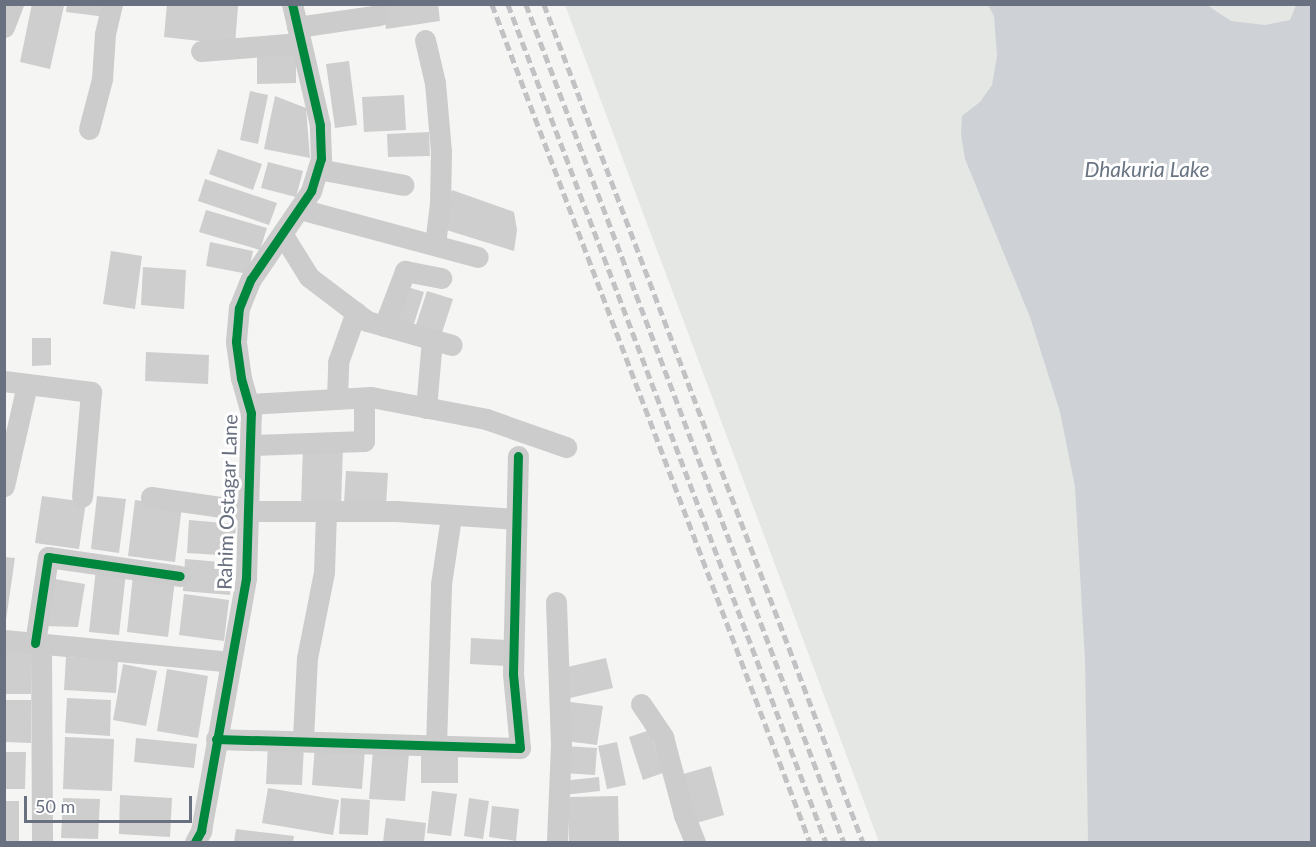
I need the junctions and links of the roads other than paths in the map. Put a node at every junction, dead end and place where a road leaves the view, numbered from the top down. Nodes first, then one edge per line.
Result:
1 (13, 4) edge
2 (112, 4) edge
3 (292, 4) edge
4 (379, 15) dead end
5 (4, 27) edge
6 (298, 35) junction
7 (425, 40) dead end
8 (201, 51) dead end
9 (88, 129) dead end
10 (318, 169) junction
11 (404, 185) dead end
12 (300, 209) junction
13 (283, 235) junction
14 (435, 245) junction
15 (478, 257) dead end
16 (441, 278) dead end
17 (356, 312) junction
18 (384, 326) junction
19 (4, 381) edge
20 (27, 385) junction
21 (364, 398) junction
22 (337, 399) junction
23 (249, 404) junction
24 (426, 408) junction
25 (251, 445) junction
26 (566, 447) dead end
27 (518, 456) dead end
28 (4, 486) edge
29 (82, 497) dead end
30 (151, 497) dead end
31 (248, 511) junction
32 (326, 511) junction
33 (451, 518) junction
34 (516, 519) junction
35 (180, 576) dead end
36 (556, 602) dead end
37 (4, 640) edge
38 (38, 643) junction
39 (231, 662) junction
40 (641, 704) dead end
41 (216, 739) junction
42 (303, 739) junction
43 (436, 746) junction
44 (42, 843) edge
45 (195, 843) edge
46 (557, 843) edge
47 (695, 843) edge

1 - 5 street
2 - 9 street
3 - 6 street, Rahim Ostagar Lane
4 - 6 street
6 - 8 street
6 - 10 street, Rahim Ostagar Lane
7 - 14 street
10 - 11 street
10 - 12 street, Rahim Ostagar Lane
12 - 13 street, Rahim Ostagar Lane
12 - 14 street
13 - 17 street
13 - 23 street, Rahim Ostagar Lane
14 - 15 street
16 - 18 street
17 - 18 street
17 - 22 street
18 - 24 street
19 - 20 street
20 - 28 street
20 - 29 street
21 - 22 street
21 - 24 street
21 - 25 street
22 - 23 street
23 - 25 street, Rahim Ostagar Lane
24 - 26 street
25 - 31 street, Rahim Ostagar Lane
27 - 34 street
30 - 31 street
31 - 32 street
31 - 39 street, Rahim Ostagar Lane
32 - 33 street
32 - 42 street
33 - 34 street
33 - 43 street
34 - 43 street
35 - 38 street
36 - 46 street
37 - 38 street
38 - 39 street
38 - 44 street
39 - 41 street, Rahim Ostagar Lane
40 - 47 street
41 - 42 street
41 - 45 street, Rahim Ostagar Lane
42 - 43 street

